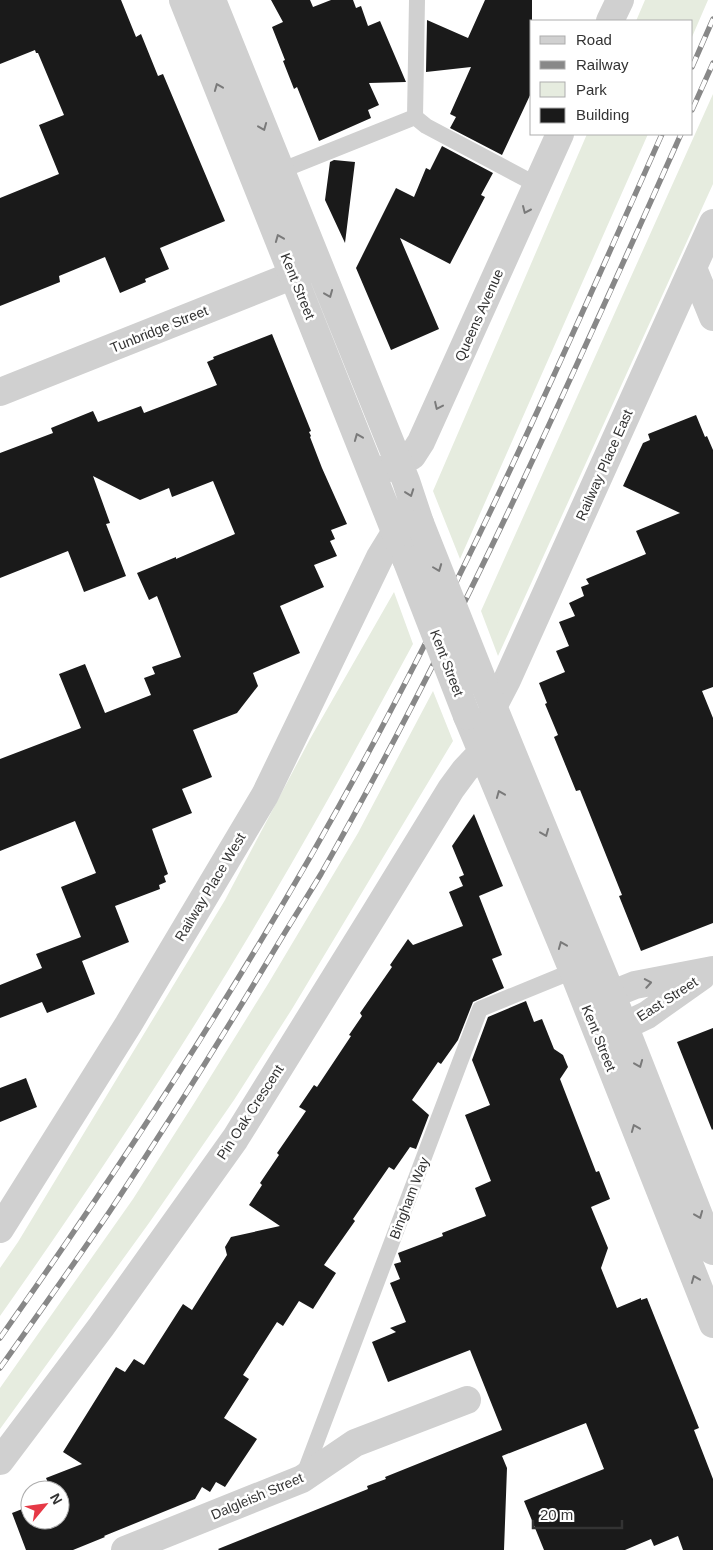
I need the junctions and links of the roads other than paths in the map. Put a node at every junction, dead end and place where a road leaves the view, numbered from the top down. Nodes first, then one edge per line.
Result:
1 (183, 0) edge
2 (212, 0) edge
3 (416, 0) edge
4 (620, 0) edge
5 (610, 20) edge
6 (415, 117) junction
7 (560, 135) edge
8 (280, 171) junction
9 (537, 185) junction
10 (713, 223) edge
11 (693, 268) junction
12 (306, 270) junction
13 (713, 317) edge
14 (0, 392) edge
15 (398, 462) junction
16 (373, 475) junction
17 (408, 527) junction
18 (489, 695) junction
19 (482, 752) junction
20 (573, 971) junction
21 (710, 971) edge
22 (611, 995) junction
23 (586, 1005) junction
24 (624, 1025) junction
25 (599, 1038) junction
26 (0, 1229) edge
27 (713, 1251) edge
28 (713, 1324) edge
29 (467, 1400) dead end
30 (0, 1461) edge
31 (302, 1479) junction
32 (126, 1550) edge

12 -> 1 street, Kent Street
2 -> 8 street, Kent Street
3 - 6 lane
4 - 5 street
6 - 8 lane
6 - 9 lane
7 - 9 street, Queens Avenue
8 - 12 street, Kent Street
9 -> 15 street, Queens Avenue
10 - 11 street, Railway Place East
11 - 13 street
11 - 18 street, Railway Place East
12 - 14 street, Tunbridge Street
12 -> 15 street, Kent Street
16 -> 12 street, Kent Street
15 - 16 street, Queens Avenue
15 -> 17 street, Kent Street
16 - 17 street, Kent Street
17 -> 18 street, Kent Street, bridge
17 - 19 street, Kent Street, bridge
17 - 26 street, Railway Place West
18 -> 22 street, Kent Street
20 -> 19 street, Kent Street
19 - 30 street, Pin Oak Crescent
20 - 23 street, Kent Street
20 - 31 lane, Bingham Way
22 -> 21 street, East Street
21 - 24 street, East Street
22 - 23 street, East Street
22 - 24 street, Kent Street
23 - 25 street, Kent Street
24 - 25 street, East Street
24 -> 27 street, Kent Street
28 -> 25 street, Kent Street
29 - 31 street, Dalgleish Street
31 - 32 street, Dalgleish Street

